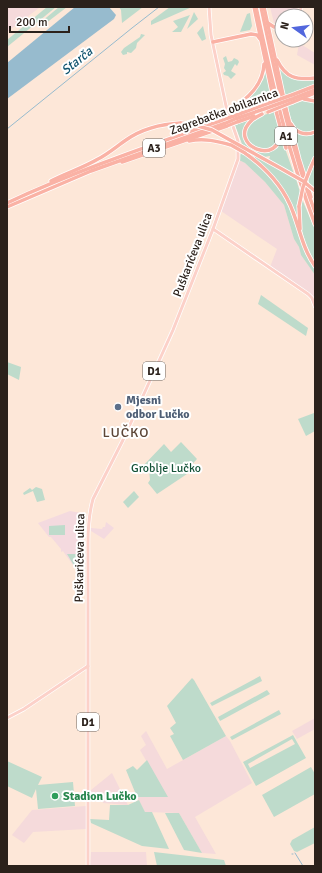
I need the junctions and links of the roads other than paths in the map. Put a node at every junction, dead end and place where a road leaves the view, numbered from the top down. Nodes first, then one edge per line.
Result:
1 (209, 7) edge
2 (255, 7) edge
3 (262, 7) edge
4 (256, 20) junction
5 (267, 21) junction
6 (274, 26) edge
7 (274, 29) edge
8 (251, 34) junction
9 (271, 40) junction
10 (261, 41) junction
11 (213, 42) junction
12 (274, 54) junction
13 (264, 57) junction
14 (274, 78) junction
15 (315, 78) edge
16 (315, 86) edge
17 (315, 90) edge
18 (315, 93) edge
19 (294, 99) junction
20 (284, 100) junction
21 (315, 101) edge
22 (267, 108) junction
23 (276, 111) junction
24 (262, 114) junction
25 (235, 119) junction
26 (226, 122) junction
27 (315, 132) edge
28 (185, 133) junction
29 (176, 144) junction
30 (315, 158) edge
31 (83, 174) junction
32 (48, 185) junction
33 (315, 191) edge
34 (7, 203) edge
35 (7, 207) edge
36 (314, 213) edge
37 (315, 224) edge
38 (213, 229) junction
39 (305, 248) junction
40 (315, 266) edge
41 (315, 306) edge
42 (88, 666) junction
43 (7, 718) edge
44 (88, 866) edge

1 - 11 main road, D1
2 - 4 highway
2 - 14 highway, A1
3 - 5 highway
3 - 14 highway, A1
4 - 8 highway
4 - 10 highway
5 - 6 highway
5 - 9 highway
7 - 9 highway
8 - 10 highway
8 - 11 highway
9 - 12 highway
10 - 13 highway
11 - 38 main road, Puškarićeva ulica / D1
12 - 14 highway
12 - 15 highway
13 - 14 highway
13 - 28 highway, bridge
14 - 20 highway
14 - 23 highway
14 - 36 highway, A1
16 - 19 highway, Zagrebačka obilaznica / A3
17 - 19 highway, Zagrebačka obilaznica / A3
18 - 19 highway
19 - 21 highway
19 - 22 highway, bridge
19 - 22 highway, Zagrebačka obilaznica / A3, bridge
20 - 27 highway
20 - 36 highway
22 - 24 highway
22 - 25 highway, Zagrebačka obilaznica / A3
23 - 24 highway
23 - 36 highway
24 - 25 highway
25 - 26 highway, Zagrebačka obilaznica / A3, bridge
25 - 26 highway, bridge
26 - 28 highway, Zagrebačka obilaznica / A3
26 - 29 highway
26 - 31 highway, Zagrebačka obilaznica / A3
28 - 32 highway, Zagrebačka obilaznica / A3
29 - 31 highway
29 - 39 highway, bridge
30 - 39 highway, bridge
31 - 35 highway, Zagrebačka obilaznica / A3
32 - 33 highway, bridge
32 - 34 highway, Zagrebačka obilaznica / A3
36 - 37 highway, A1
38 - 41 main road
38 - 42 main road, Puškarićeva ulica / D1
39 - 40 highway
42 - 43 main road
42 - 44 main road, Puškarićeva ulica / D1

